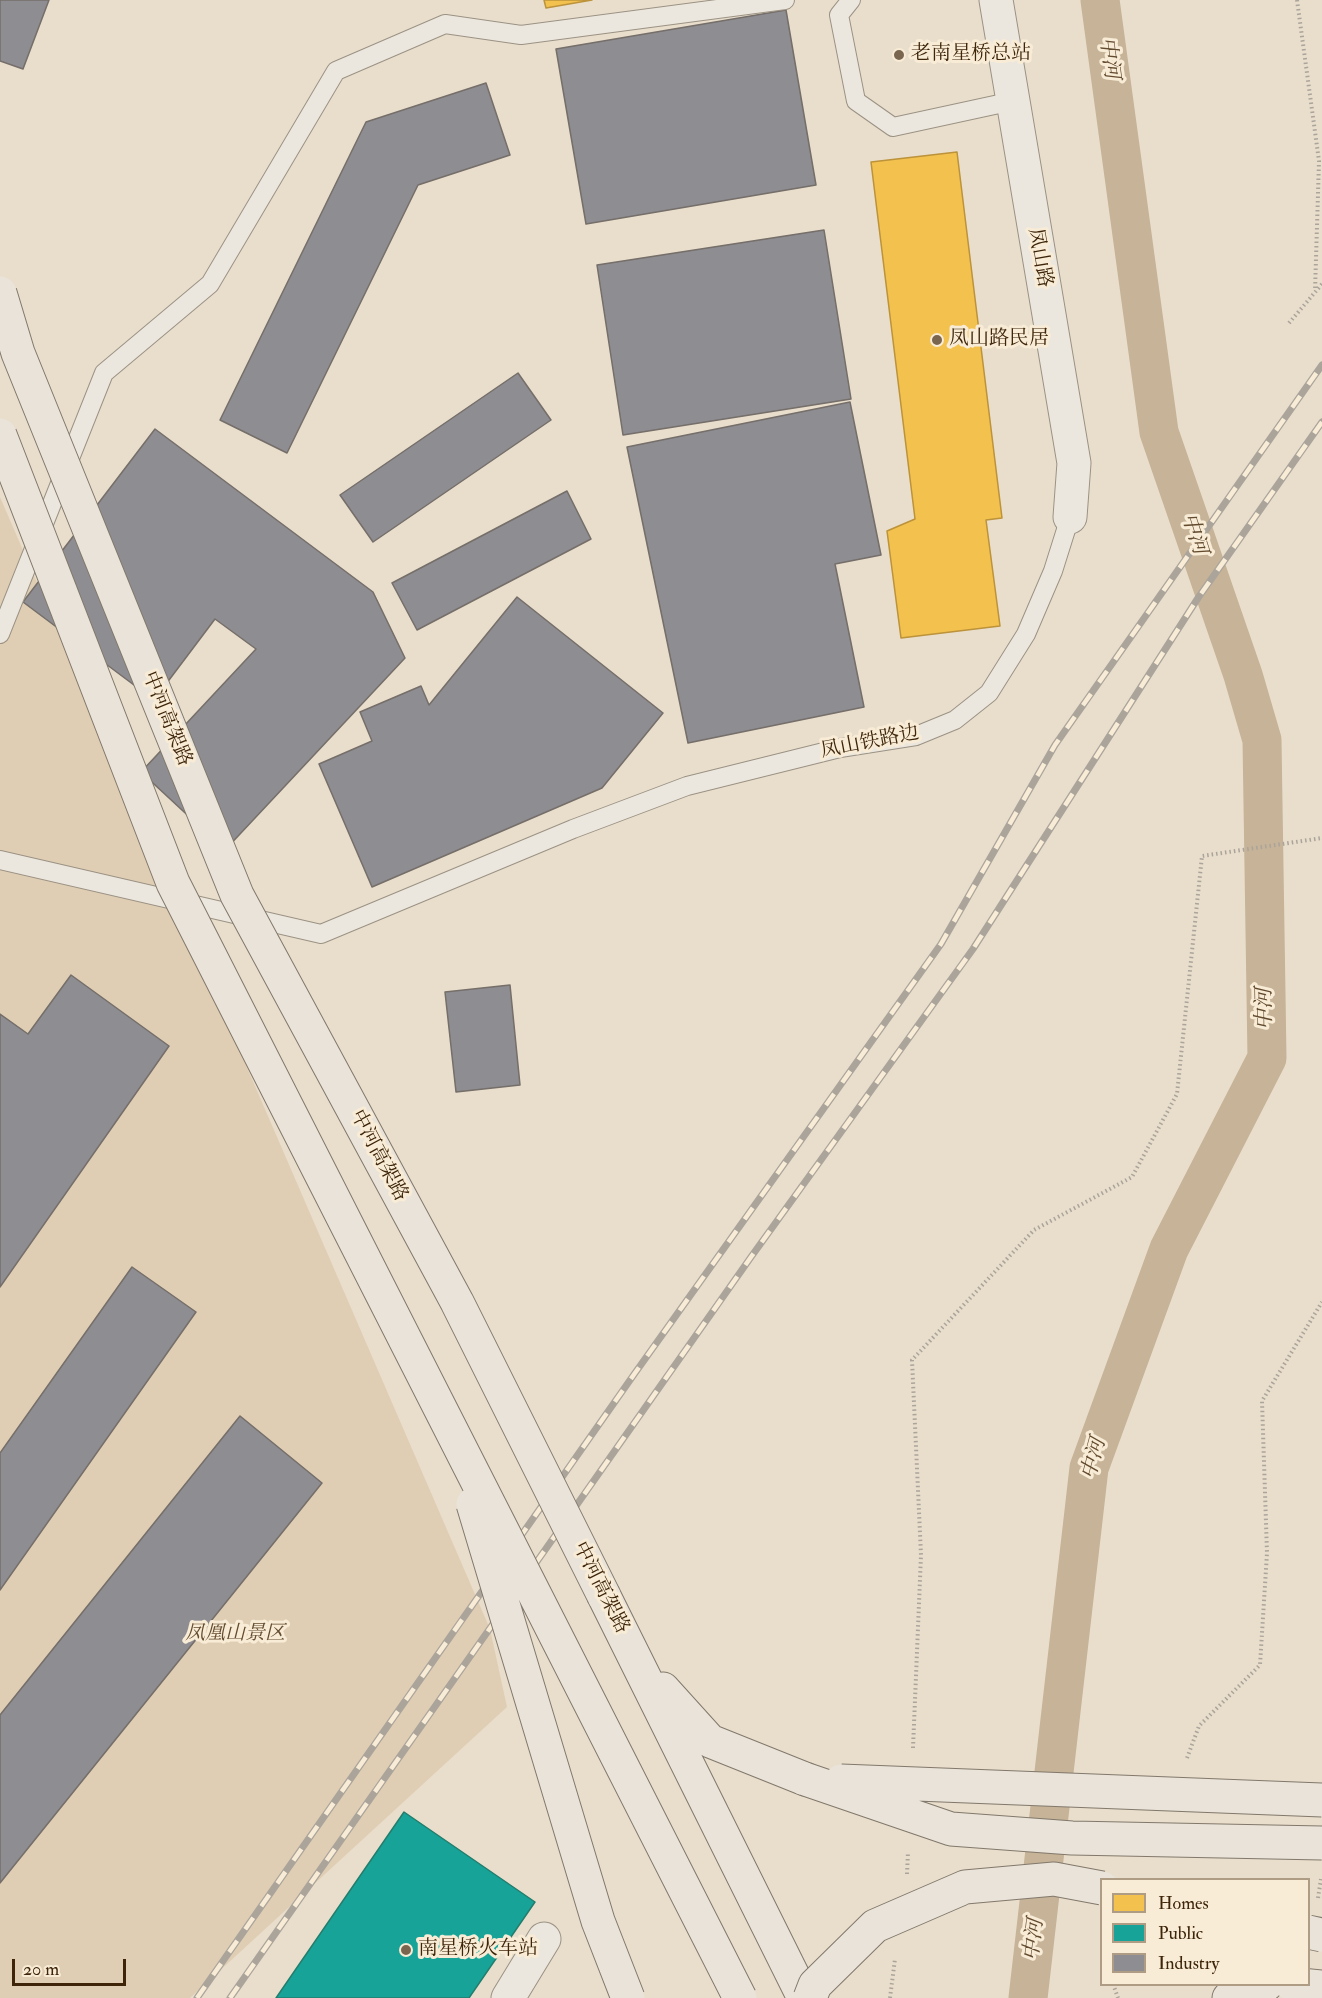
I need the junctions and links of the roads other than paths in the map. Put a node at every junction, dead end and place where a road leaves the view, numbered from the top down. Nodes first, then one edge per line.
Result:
1 (785, 0) edge
2 (851, 0) edge
3 (996, 0) edge
4 (1013, 102) junction
5 (0, 293) edge
6 (0, 435) edge
7 (1070, 517) joint
8 (0, 634) edge
9 (0, 860) edge
10 (448, 1422) junction
11 (604, 1596) junction
12 (805, 1779) junction
13 (1322, 1800) edge
14 (1322, 1844) edge
15 (1100, 1888) edge
16 (544, 1940) dead end
17 (1262, 1986) edge
18 (508, 1998) edge
19 (628, 1998) edge
20 (740, 1998) edge
21 (804, 1998) edge
22 (810, 1998) edge
23 (1229, 1998) edge

1 - 8 lane
2 - 4 lane
3 - 4 street, 凤山路
4 - 7 street, 凤山路
5 - 11 highway, 中河高架路, bridge
6 - 10 highway, bridge
7 - 9 lane, 凤山铁路边
10 - 19 highway, bridge
10 - 20 highway, bridge
11 - 12 highway
11 - 21 highway, 中河高架路
12 - 13 highway, bridge
12 - 14 highway, bridge
15 - 22 highway, bridge
16 - 18 street
17 - 23 highway

